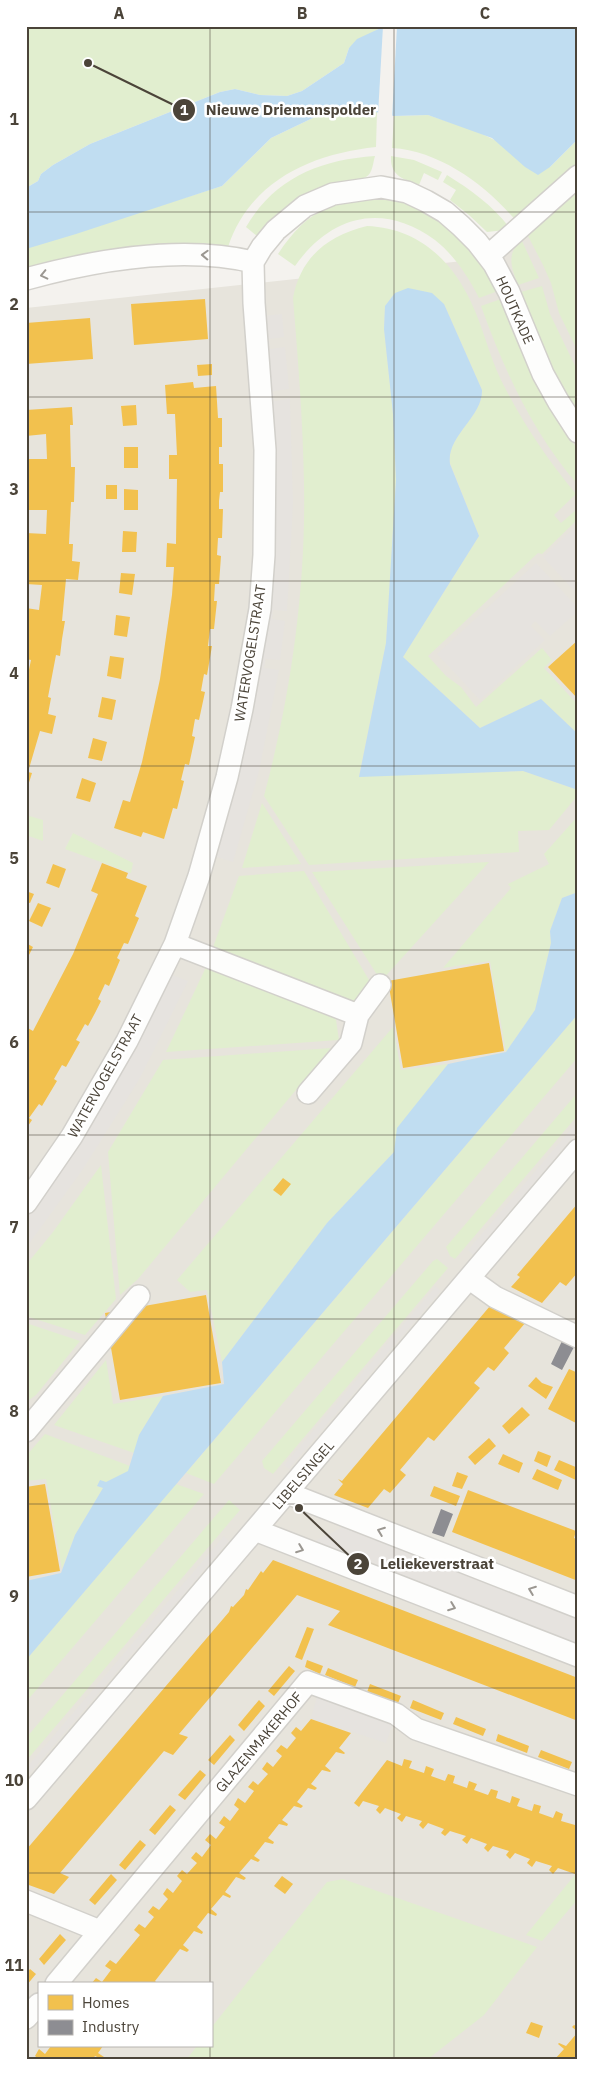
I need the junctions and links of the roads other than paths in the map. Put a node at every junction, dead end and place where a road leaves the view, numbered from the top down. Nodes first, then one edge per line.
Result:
1 (578, 176) edge
2 (488, 256) junction
3 (253, 262) junction
4 (26, 279) edge
5 (578, 432) edge
6 (175, 944) junction
7 (380, 985) dead end
8 (358, 1015) junction
9 (308, 1094) dead end
10 (578, 1150) edge
11 (26, 1203) edge
12 (470, 1279) junction
13 (138, 1296) dead end
14 (578, 1337) edge
15 (28, 1425) edge
16 (287, 1493) junction
17 (255, 1530) junction
18 (578, 1608) edge
19 (578, 1656) edge
20 (578, 1785) edge
21 (26, 1799) edge
22 (26, 1901) edge
23 (100, 1931) junction
24 (58, 1982) edge
25 (38, 2005) edge
26 (26, 2018) edge

1 - 2 street
2 - 3 street, HOUTKADE
2 - 5 street, HOUTKADE
3 -> 4 street
3 - 6 street, WATERVOGELSTRAAT
6 - 8 street
6 - 11 street, WATERVOGELSTRAAT
7 - 8 street
8 - 9 street
10 - 12 street, LIBELSINGEL
12 - 14 street
12 - 16 street, LIBELSINGEL
13 - 15 street
16 - 17 street, LIBELSINGEL
18 -> 16 street
17 -> 19 street
17 - 21 street, LIBELSINGEL
20 - 23 street, GLAZENMAKERHOF
22 - 23 street
23 - 24 street, GLAZENMAKERHOF
25 - 26 street

